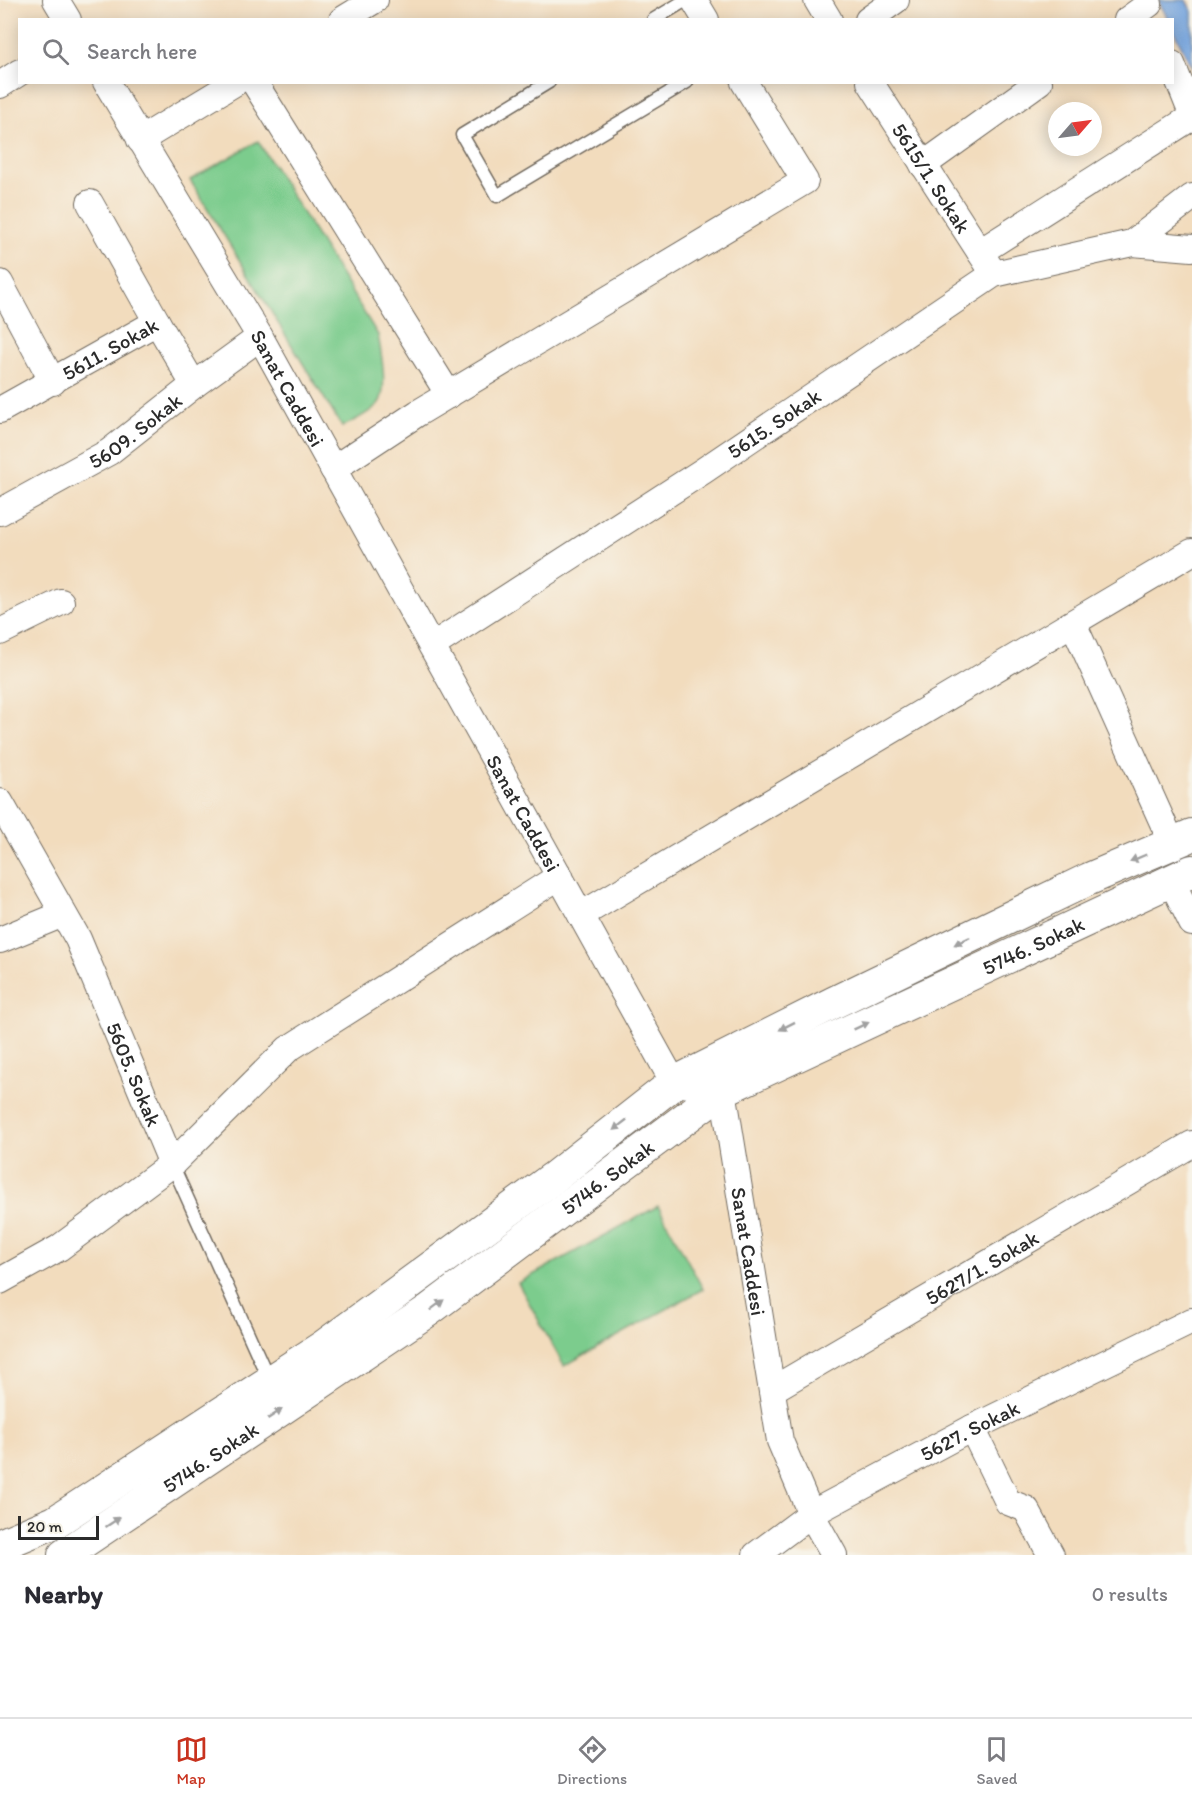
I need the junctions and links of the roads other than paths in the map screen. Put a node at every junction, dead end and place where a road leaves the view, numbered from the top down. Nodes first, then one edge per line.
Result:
1 (56, 0) edge
2 (375, 0) edge
3 (686, 0) edge
4 (694, 0) edge
5 (817, 0) edge
6 (896, 0) edge
7 (1151, 8) edge
8 (67, 18) edge
9 (345, 18) edge
10 (656, 18) edge
11 (704, 18) edge
12 (828, 18) edge
13 (871, 18) edge
14 (1132, 18) edge
15 (1174, 67) edge
16 (18, 73) edge
17 (107, 84) edge
18 (233, 84) edge
19 (255, 84) edge
20 (546, 84) edge
21 (684, 84) edge
22 (745, 84) edge
23 (871, 84) edge
24 (1036, 84) edge
25 (0, 85) edge
26 (1192, 115) edge
27 (140, 140) junction
28 (923, 165) junction
29 (1192, 197) edge
30 (90, 203) dead end
31 (1132, 243) junction
32 (1192, 248) edge
33 (980, 252) junction
34 (994, 274) junction
35 (0, 283) edge
36 (157, 322) junction
37 (260, 337) junction
38 (53, 382) junction
39 (194, 385) junction
40 (449, 395) junction
41 (0, 410) edge
42 (333, 469) junction
43 (0, 512) edge
44 (1192, 552) edge
45 (61, 602) dead end
46 (1073, 623) junction
47 (0, 632) edge
48 (432, 646) junction
49 (0, 802) edge
50 (1182, 839) edge
51 (560, 876) junction
52 (1181, 876) edge
53 (63, 914) junction
54 (581, 915) junction
55 (1192, 923) edge
56 (0, 940) edge
57 (674, 1083) junction
58 (723, 1090) junction
59 (1192, 1144) edge
60 (172, 1164) junction
61 (0, 1281) edge
62 (1192, 1321) edge
63 (270, 1382) junction
64 (772, 1390) junction
65 (972, 1428) junction
66 (811, 1514) junction
67 (0, 1545) edge
68 (64, 1555) edge
69 (756, 1555) edge
70 (834, 1555) edge
71 (1052, 1555) edge

1 - 8 street
2 - 9 street
3 - 10 lane
4 - 11 street
5 - 12 street
6 - 13 street
7 - 14 street
15 - 26 street
16 - 25 street
17 - 27 street, Sanat Caddesi
18 - 27 street
19 - 40 street
20 - 21 lane
22 - 40 street
23 - 28 street, 5615/1. Sokak
24 - 28 street
26 - 33 street
27 - 37 street, Sanat Caddesi
28 - 33 street, 5615/1. Sokak
29 - 31 street
30 - 36 street
31 - 32 street
31 - 34 street, 5615. Sokak
33 - 34 street, 5615/1. Sokak
34 - 48 street, 5615. Sokak
35 - 38 street
36 - 38 street, 5611. Sokak
36 - 39 street, 5611. Sokak
37 - 39 street, 5609. Sokak
37 - 42 street, Sanat Caddesi
38 - 41 street, 5611. Sokak
39 - 43 street, 5609. Sokak
40 - 42 street
42 - 48 street, Sanat Caddesi
44 - 46 street
45 - 47 street
46 - 50 street
46 - 54 street
48 - 51 street, Sanat Caddesi
49 - 53 street, 5605. Sokak
50 -> 57 street
51 - 54 street, Sanat Caddesi
51 - 60 street
52 - 55 street
58 -> 52 street, 5746. Sokak
53 - 56 street
53 - 60 street, 5605. Sokak
54 - 57 street, Sanat Caddesi
57 - 58 street
57 -> 63 street
58 - 64 street, Sanat Caddesi
68 -> 58 street, 5746. Sokak
59 - 64 street, 5627/1. Sokak
60 - 61 street
60 - 63 lane
62 - 65 street, 5627. Sokak
63 - 67 street
64 - 66 street, Sanat Caddesi
65 - 66 street, 5627. Sokak
65 - 71 street
66 - 69 street, 5627. Sokak
66 - 70 street, Sanat Caddesi

